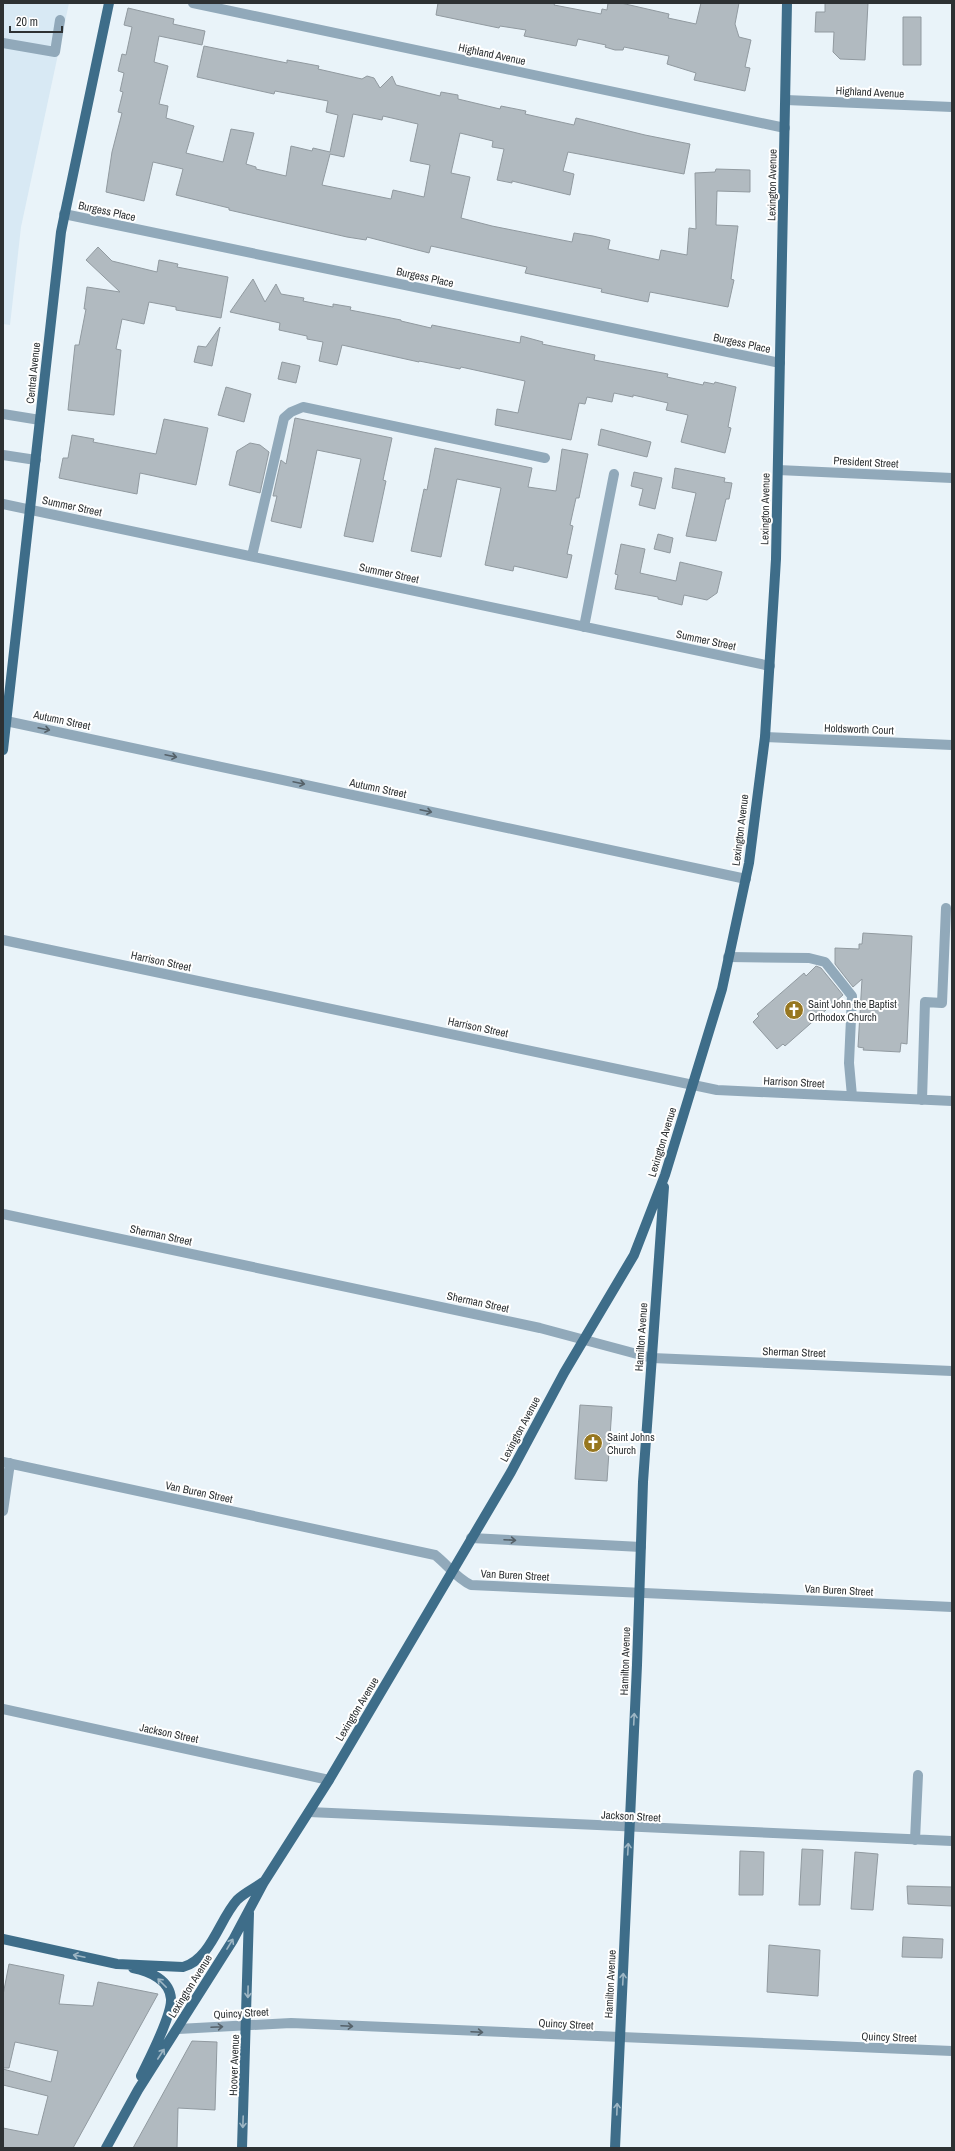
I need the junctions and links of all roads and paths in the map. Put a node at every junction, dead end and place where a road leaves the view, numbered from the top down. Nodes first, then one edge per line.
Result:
1 (109, 3) edge
2 (193, 3) edge
3 (787, 3) edge
4 (60, 20) dead end
5 (3, 43) edge
6 (786, 100) junction
7 (952, 107) edge
8 (785, 128) junction
9 (64, 214) junction
10 (780, 363) junction
11 (3, 414) edge
12 (40, 420) junction
13 (3, 454) edge
14 (544, 458) dead end
15 (36, 460) junction
16 (778, 470) junction
17 (614, 474) dead end
18 (952, 478) edge
19 (3, 504) edge
20 (30, 510) junction
21 (252, 556) junction
22 (584, 627) junction
23 (770, 666) junction
24 (6, 721) junction
25 (765, 737) junction
26 (952, 745) edge
27 (3, 750) edge
28 (746, 879) junction
29 (946, 908) dead end
30 (3, 940) edge
31 (728, 957) junction
32 (692, 1085) junction
33 (852, 1096) junction
34 (922, 1100) junction
35 (952, 1101) edge
36 (665, 1175) junction
37 (3, 1214) edge
38 (584, 1341) junction
39 (652, 1358) junction
40 (952, 1371) edge
41 (6, 1462) edge
42 (3, 1511) edge
43 (471, 1538) junction
44 (641, 1547) junction
45 (453, 1571) junction
46 (639, 1593) junction
47 (952, 1607) edge
48 (3, 1709) edge
49 (918, 1775) dead end
50 (329, 1780) junction
51 (309, 1812) junction
52 (629, 1828) junction
53 (915, 1840) junction
54 (952, 1841) edge
55 (264, 1882) junction
56 (249, 1911) junction
57 (3, 1940) edge
58 (118, 1964) junction
59 (247, 2025) junction
60 (178, 2028) junction
61 (620, 2038) junction
62 (952, 2051) edge
63 (121, 2121) junction
64 (106, 2148) edge
65 (242, 2148) edge
66 (615, 2148) edge

1 - 9 main road, Central Avenue
2 - 8 street, Highland Avenue
3 - 6 main road, Lexington Avenue
4 - 5 street
6 - 7 street, Highland Avenue
6 - 8 main road, Lexington Avenue
8 - 10 main road, Lexington Avenue
9 - 10 street, Burgess Place
9 - 12 main road, Central Avenue
10 - 16 main road, Lexington Avenue
11 - 12 street
12 - 15 main road, Central Avenue
13 - 15 street
14 - 21 street
15 - 20 main road, Central Avenue
16 - 18 street, President Street
16 - 23 main road, Lexington Avenue
17 - 22 street
19 - 20 street, Summer Street
20 - 21 street, Summer Street
20 - 24 main road, Central Avenue
21 - 22 street, Summer Street
22 - 23 street, Summer Street
23 - 25 main road, Lexington Avenue
24 - 27 main road, Central Avenue
24 -> 28 street, Autumn Street
25 - 26 street, Holdsworth Court
25 - 28 main road, Lexington Avenue
28 - 31 main road, Lexington Avenue
29 - 34 street
30 - 32 street, Harrison Street
31 - 32 main road, Lexington Avenue
31 - 33 street
32 - 33 street, Harrison Street
32 - 36 main road, Lexington Avenue
33 - 34 street, Harrison Street
34 - 35 street, Harrison Street
36 - 38 main road, Lexington Avenue
36 - 39 main road, Hamilton Avenue
37 - 38 street, Sherman Street
38 - 39 street, Sherman Street
38 - 43 main road, Lexington Avenue
39 - 40 street, Sherman Street
39 - 44 main road, Hamilton Avenue
41 - 42 street
41 - 45 street, Van Buren Street
43 -> 44 street
43 - 45 main road, Lexington Avenue
44 - 46 main road, Hamilton Avenue
45 - 46 street, Van Buren Street
45 - 50 main road, Lexington Avenue
46 - 47 street, Van Buren Street
52 -> 46 main road, Hamilton Avenue
48 - 50 street, Jackson Street
49 - 53 street
50 - 51 main road, Lexington Avenue
51 - 52 street, Jackson Street
51 - 55 main road, Lexington Avenue
52 - 53 street, Jackson Street
61 -> 52 main road, Hamilton Avenue
53 - 54 street, Jackson Street
55 - 56 main road, Lexington Avenue
55 - 58 main road
56 -> 59 main road, Hoover Avenue
60 -> 56 main road, Lexington Avenue
58 -> 57 main road
63 -> 58 main road
60 -> 59 street, Quincy Street
59 -> 61 street, Quincy Street
59 -> 65 main road, Hoover Avenue
63 -> 60 main road, Lexington Avenue
61 - 62 street, Quincy Street
66 -> 61 main road, Hamilton Avenue
63 - 64 main road, Lexington Avenue

